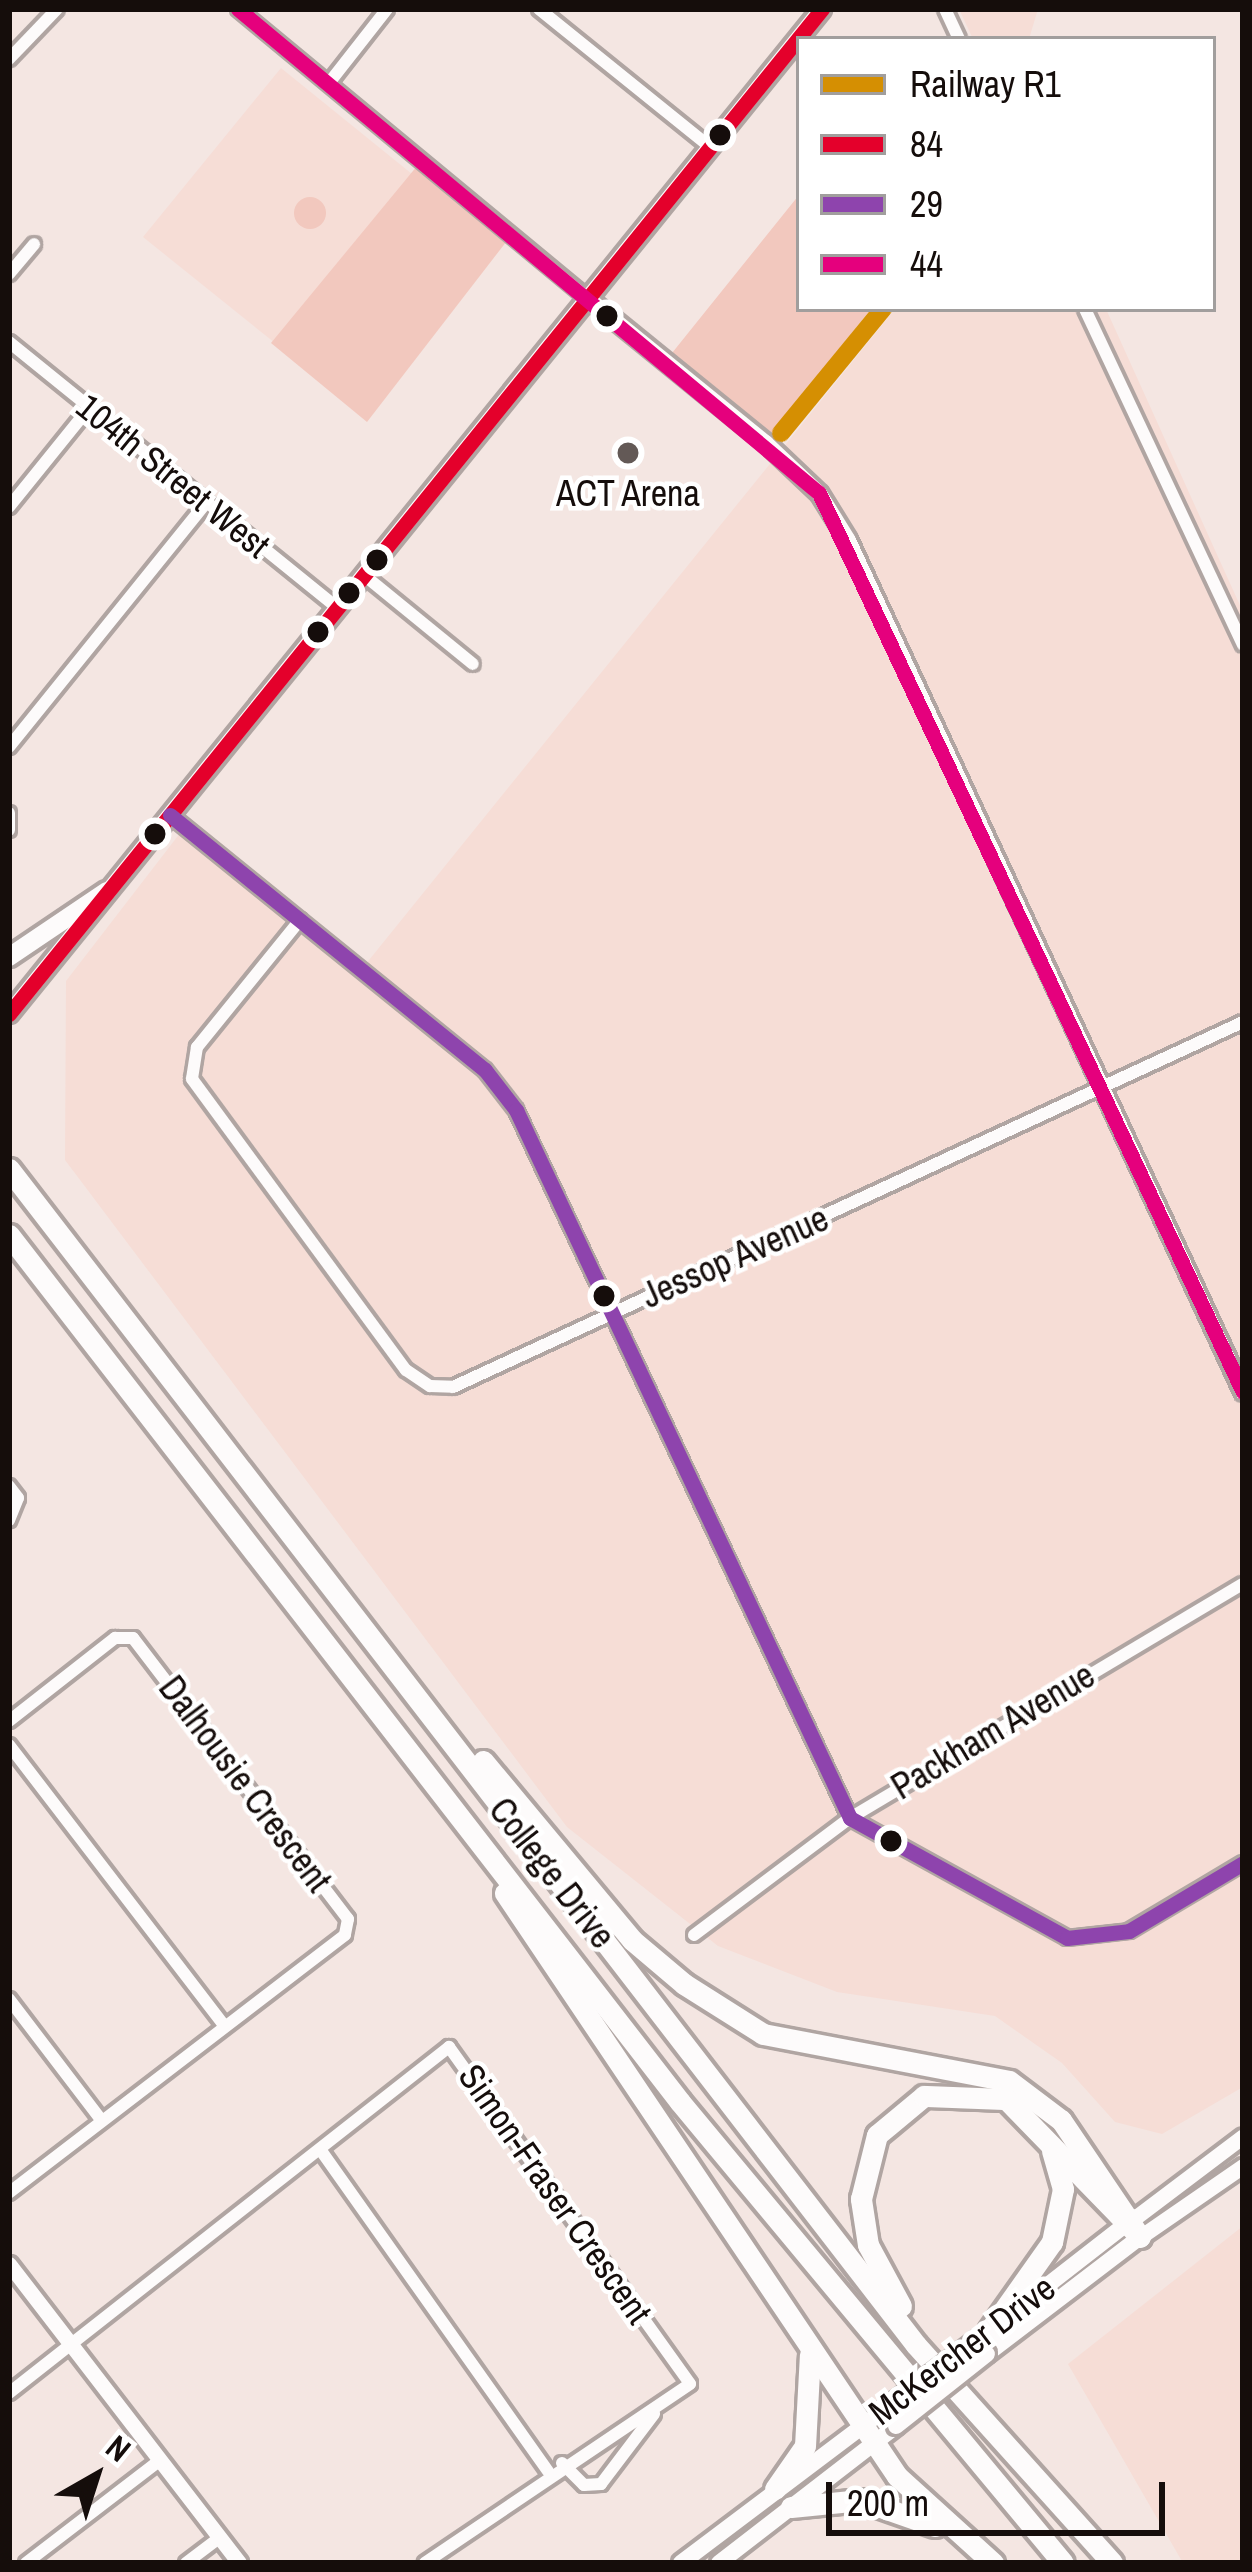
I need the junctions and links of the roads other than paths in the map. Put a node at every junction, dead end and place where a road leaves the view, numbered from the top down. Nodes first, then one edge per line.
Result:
1 (57, 9) edge
2 (238, 9) edge
3 (387, 9) edge
4 (539, 9) edge
5 (822, 9) edge
6 (800, 36) edge
7 (796, 41) edge
8 (9, 59) edge
9 (329, 83) junction
10 (710, 147) junction
11 (34, 244) dead end
12 (9, 274) edge
13 (589, 299) junction
14 (1086, 312) edge
15 (9, 342) edge
16 (89, 408) junction
17 (206, 503) junction
18 (9, 507) edge
19 (365, 576) junction
20 (338, 608) junction
21 (1243, 645) edge
22 (473, 664) dead end
23 (9, 747) edge
24 (9, 813) edge
25 (170, 815) junction
26 (9, 830) edge
27 (107, 891) junction
28 (300, 920) junction
29 (9, 957) edge
30 (9, 1014) edge
31 (1243, 1022) edge
32 (1102, 1088) junction
33 (9, 1168) edge
34 (9, 1235) edge
35 (612, 1313) junction
36 (1243, 1392) edge
37 (9, 1486) edge
38 (9, 1520) edge
39 (1243, 1584) edge
40 (394, 1664) junction
41 (9, 1721) edge
42 (9, 1745) edge
43 (423, 1768) junction
44 (850, 1818) junction
45 (1243, 1863) edge
46 (694, 1935) dead end
47 (9, 1999) edge
48 (224, 2025) junction
49 (102, 2121) junction
50 (1042, 2128) junction
51 (1243, 2136) edge
52 (322, 2152) junction
53 (1243, 2166) edge
54 (9, 2193) edge
55 (1133, 2227) junction
56 (9, 2264) edge
57 (984, 2342) junction
58 (72, 2345) junction
59 (809, 2349) junction
60 (9, 2393) edge
61 (657, 2411) junction
62 (867, 2434) junction
63 (1002, 2447) junction
64 (160, 2460) junction
65 (562, 2464) junction
66 (548, 2471) junction
67 (775, 2488) junction
68 (791, 2507) junction
69 (219, 2538) junction
70 (984, 2557) edge
71 (26, 2563) edge
72 (186, 2563) edge
73 (239, 2563) edge
74 (424, 2563) edge
75 (681, 2563) edge
76 (718, 2563) edge
77 (1064, 2563) edge
78 (1112, 2563) edge

1 - 8 street
2 - 9 street
3 - 9 street
4 - 10 street
5 - 6 main road
7 - 10 main road
9 - 13 street
10 - 13 main road
11 - 12 street
13 - 19 main road
13 - 32 street
14 - 21 street
15 - 16 street, 104th Street West
16 - 17 street, 104th Street West
16 - 18 street
17 - 20 street, 104th Street West
17 - 23 street
19 - 20 main road
19 - 22 street
20 - 25 main road
24 - 26 street
25 - 27 main road
25 - 28 street
27 - 29 main road
27 - 30 main road
28 - 35 street
28 - 35 street, Jessop Avenue
31 - 32 street, Jessop Avenue
32 - 35 street, Jessop Avenue
32 - 36 street
33 - 40 highway, College Drive
34 - 43 highway, College Drive
35 - 44 street
37 - 38 street
39 - 44 street, Packham Avenue
40 - 55 highway
40 - 63 highway, College Drive
41 - 48 street, Dalhousie Crescent
42 - 48 street
43 - 59 highway
43 - 77 highway, College Drive
44 - 45 street
44 - 46 street, Packham Avenue
47 - 49 street
48 - 49 street, Dalhousie Crescent
49 - 54 street, Dalhousie Crescent
50 - 55 highway
50 - 57 highway
50 - 63 highway
51 - 55 street, McKercher Drive
52 - 58 street, Simon-Fraser Crescent
52 - 61 street, Simon-Fraser Crescent
52 - 66 street
53 - 55 street, McKercher Drive
55 - 57 main road, McKercher Drive
56 - 58 street
57 - 62 main road, McKercher Drive, bridge
57 - 62 main road, McKercher Drive, bridge
58 - 60 street, Simon-Fraser Crescent
58 - 64 street
59 - 62 highway
59 - 67 highway
61 - 65 street
61 - 65 street, Simon-Fraser Crescent
62 - 67 main road, McKercher Drive
62 - 68 main road, McKercher Drive
62 - 70 highway
63 - 78 highway, College Drive
64 - 69 street
64 - 71 street
65 - 66 street
66 - 74 street
67 - 75 main road, McKercher Drive
68 - 70 highway
68 - 76 main road, McKercher Drive
69 - 72 street
69 - 73 street

